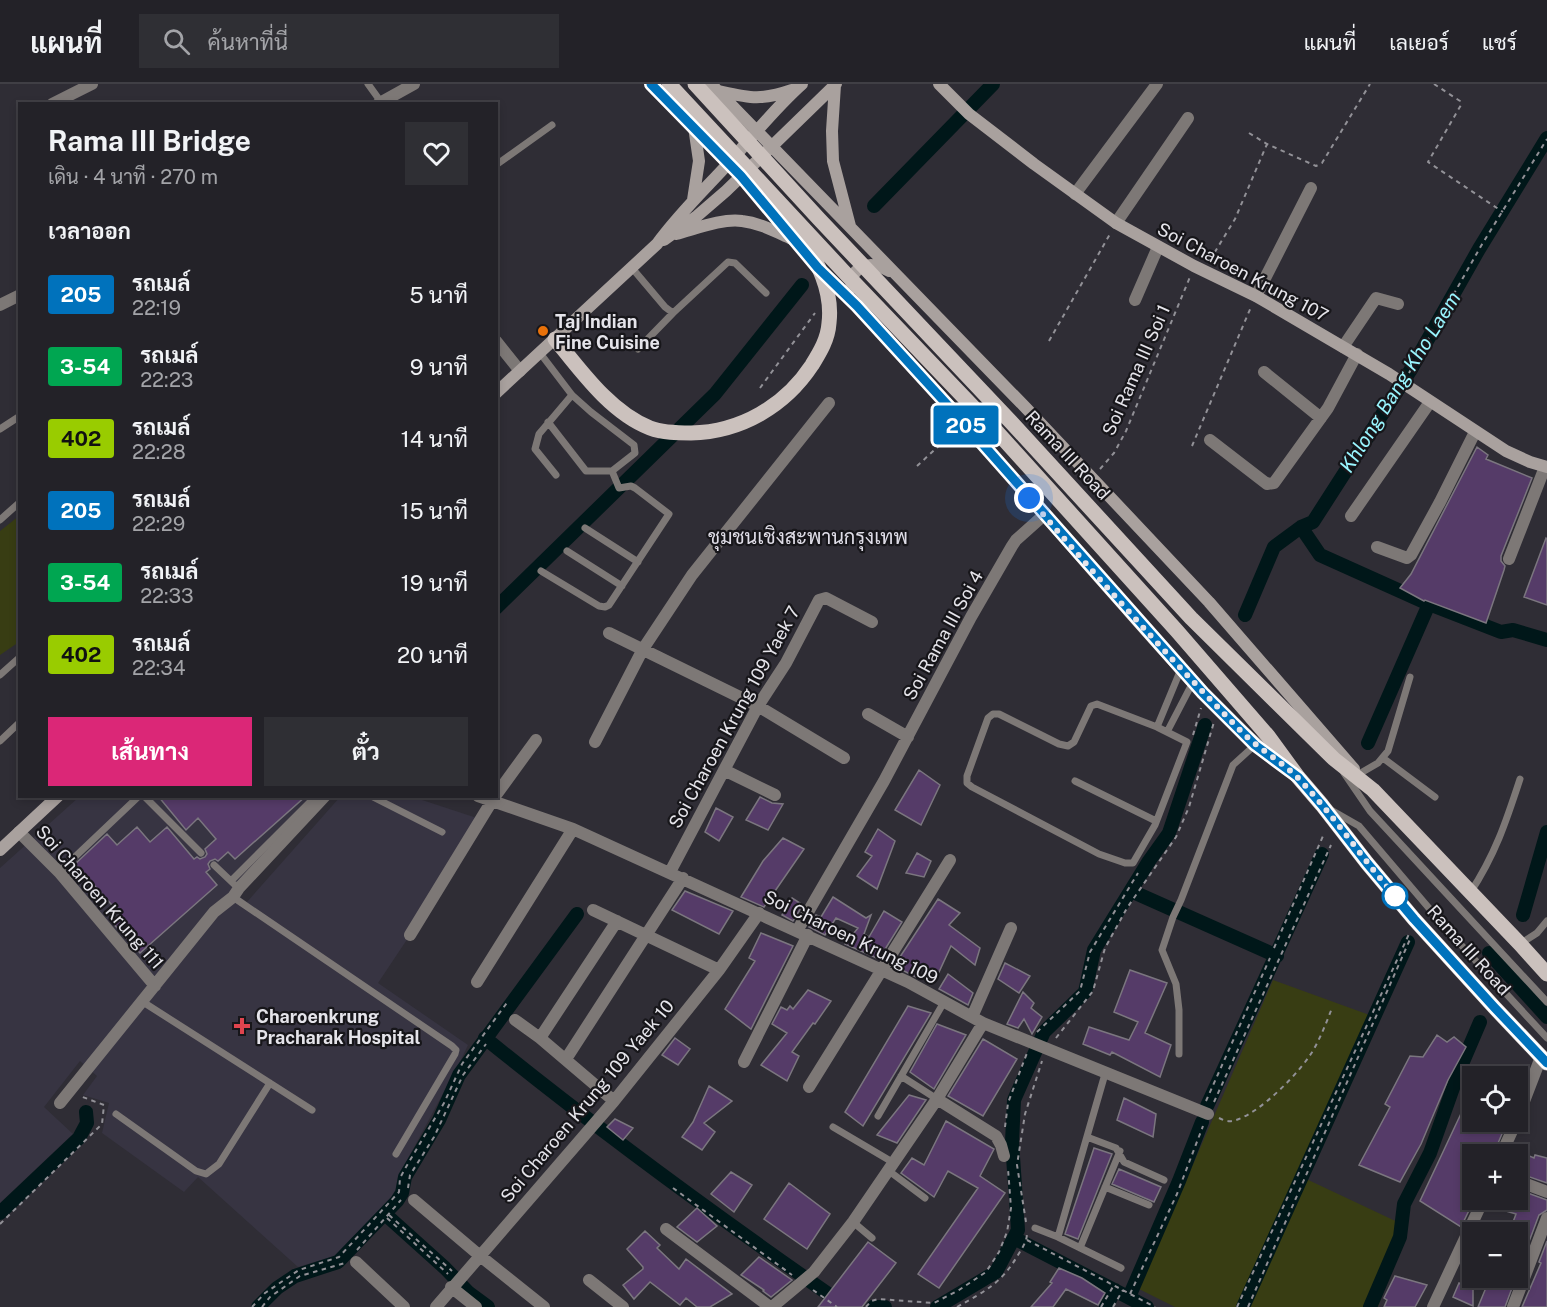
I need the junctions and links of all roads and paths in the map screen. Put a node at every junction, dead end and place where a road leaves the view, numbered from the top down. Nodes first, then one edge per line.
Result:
1 (92, 84) edge
2 (368, 84) edge
3 (414, 84) edge
4 (651, 84) edge
5 (669, 84) edge
6 (695, 84) edge
7 (939, 84) edge
8 (1157, 84) edge
9 (1370, 84) edge
10 (1434, 84) edge
11 (836, 85) edge
12 (800, 86) edge
13 (714, 87) edge
14 (56, 102) edge
15 (379, 102) edge
16 (382, 102) edge
17 (1188, 118) dead end
18 (552, 125) dead end
19 (694, 127) junction
20 (756, 129) junction
21 (1249, 133) dead end
22 (1547, 139) edge
23 (1267, 144) junction
24 (771, 145) junction
25 (729, 162) junction
26 (498, 164) edge
27 (741, 176) junction
28 (1311, 188) dead end
29 (1075, 194) junction
30 (693, 201) junction
31 (784, 208) junction
32 (1502, 211) junction
33 (1116, 223) junction
34 (850, 228) junction
35 (671, 236) junction
36 (795, 241) junction
37 (657, 244) junction
38 (1158, 247) junction
39 (632, 268) junction
40 (1198, 268) junction
41 (898, 277) junction
42 (766, 293) dead end
43 (18, 296) edge
44 (1256, 296) junction
45 (1135, 300) dead end
46 (1398, 304) dead end
47 (0, 305) edge
48 (857, 306) junction
49 (820, 307) dead end
50 (672, 313) junction
51 (555, 339) junction
52 (1049, 341) dead end
53 (498, 344) edge
54 (1343, 347) junction
55 (638, 349) dead end
56 (540, 353) junction
57 (1357, 354) junction
58 (520, 371) junction
59 (1264, 372) dead end
60 (1403, 383) junction
61 (760, 388) dead end
62 (498, 391) edge
63 (572, 395) junction
64 (1430, 402) junction
65 (830, 403) dead end
66 (18, 417) edge
67 (1321, 418) junction
68 (548, 422) junction
69 (964, 423) junction
70 (0, 429) edge
71 (1475, 432) junction
72 (1210, 440) dead end
73 (1192, 446) dead end
74 (916, 466) dead end
75 (1546, 467) edge
76 (612, 471) junction
77 (556, 475) dead end
78 (1092, 478) junction
79 (18, 504) edge
80 (1044, 515) junction
81 (1351, 516) dead end
82 (0, 520) edge
83 (585, 528) dead end
84 (1377, 547) dead end
85 (567, 551) dead end
86 (1509, 559) dead end
87 (638, 562) junction
88 (542, 571) dead end
89 (622, 586) junction
90 (872, 622) dead end
91 (609, 633) dead end
92 (643, 649) junction
93 (18, 659) edge
94 (1181, 669) junction
95 (0, 675) edge
96 (1410, 677) dead end
97 (1193, 682) junction
98 (1202, 705) dead end
99 (758, 706) junction
100 (868, 714) dead end
101 (18, 724) edge
102 (1213, 726) dead end
103 (1157, 727) junction
104 (1167, 732) junction
105 (908, 737) junction
106 (536, 740) dead end
107 (1192, 740) dead end
108 (0, 741) edge
109 (595, 742) dead end
110 (1255, 745) junction
111 (844, 758) dead end
112 (1383, 758) junction
113 (1335, 759) junction
114 (724, 770) junction
115 (1359, 774) junction
116 (1298, 777) junction
117 (1520, 779) dead end
118 (1075, 780) dead end
119 (1372, 790) junction
120 (498, 792) edge
121 (775, 795) dead end
122 (1435, 797) dead end
123 (56, 798) edge
124 (137, 798) edge
125 (146, 798) edge
126 (314, 798) edge
127 (323, 798) edge
128 (375, 798) edge
129 (494, 798) edge
130 (1322, 805) junction
131 (1156, 822) junction
132 (573, 829) junction
133 (19, 832) junction
134 (442, 832) dead end
135 (1323, 836) dead end
136 (1331, 845) dead end
137 (0, 850) edge
138 (201, 853) dead end
139 (951, 860) dead end
140 (214, 865) dead end
141 (59, 872) junction
142 (670, 872) junction
143 (1138, 872) dead end
144 (682, 878) junction
145 (234, 889) junction
146 (1470, 893) junction
147 (594, 910) dead end
148 (759, 913) junction
149 (617, 921) junction
150 (1546, 924) edge
151 (1011, 928) dead end
152 (802, 933) junction
153 (410, 935) dead end
154 (647, 935) junction
155 (1520, 944) junction
156 (1274, 948) dead end
157 (1270, 958) dead end
158 (1544, 967) edge
159 (719, 970) junction
160 (882, 970) junction
161 (477, 982) dead end
162 (155, 986) junction
163 (509, 1000) dead end
164 (143, 1002) junction
165 (944, 1002) junction
166 (1547, 1002) edge
167 (1332, 1008) dead end
168 (515, 1020) dead end
169 (978, 1020) junction
170 (540, 1038) junction
171 (1547, 1038) edge
172 (486, 1044) dead end
173 (1040, 1046) junction
174 (1179, 1054) dead end
175 (566, 1059) junction
176 (1544, 1060) edge
177 (744, 1062) dead end
178 (1105, 1074) junction
179 (901, 1076) junction
180 (270, 1083) junction
181 (808, 1087) dead end
182 (69, 1092) junction
183 (1528, 1095) edge
184 (938, 1099) junction
185 (614, 1101) junction
186 (60, 1103) dead end
187 (312, 1110) dead end
188 (1205, 1113) junction
189 (116, 1114) dead end
190 (878, 1116) dead end
191 (833, 1127) dead end
192 (1005, 1129) dead end
193 (1087, 1137) junction
194 (1120, 1151) junction
195 (396, 1154) dead end
196 (1006, 1161) joint
197 (892, 1167) junction
198 (1164, 1180) dead end
199 (1528, 1185) edge
200 (1106, 1187) junction
201 (673, 1188) dead end
202 (1547, 1192) edge
203 (925, 1198) dead end
204 (414, 1200) dead end
205 (1149, 1205) dead end
206 (1478, 1210) edge
207 (388, 1216) junction
208 (1547, 1218) edge
209 (853, 1222) junction
210 (0, 1224) edge
211 (1035, 1228) dead end
212 (666, 1229) dead end
213 (1058, 1237) junction
214 (872, 1238) dead end
215 (1027, 1240) junction
216 (1080, 1248) junction
217 (479, 1255) junction
218 (356, 1262) dead end
219 (1121, 1268) dead end
220 (589, 1280) dead end
221 (456, 1282) junction
222 (802, 1282) junction
223 (1114, 1286) junction
224 (1123, 1290) junction
225 (1130, 1294) junction
226 (252, 1307) edge
227 (261, 1307) edge
228 (404, 1307) edge
229 (436, 1307) edge
230 (476, 1307) edge
231 (544, 1307) edge
232 (623, 1307) edge
233 (771, 1307) edge
234 (837, 1307) edge
235 (867, 1307) edge
236 (957, 1307) edge
237 (1101, 1307) edge
238 (1113, 1307) edge
239 (1155, 1307) edge
240 (1237, 1307) edge
241 (1248, 1307) edge
242 (1432, 1307) edge
243 (1513, 1307) edge

1 - 14 street
2 - 15 lane
3 - 16 street
4 - 19 main road, Rama III Road
5 - 31 main road, Rama III Road
6 - 113 main road, Rama III Road
7 - 29 main road, Soi Charoen Krung 107
8 - 29 street
9 - 23 path
10 - 32 path
11 - 24 main road
11 - 34 main road
12 - 13 main road
12 - 20 main road
13 - 20 main road, Rama III Road
17 - 33 street
18 - 26 lane
19 - 25 main road, Rama III Road
19 - 30 main road
20 - 24 main road, Rama III Road
20 - 25 main road
21 - 23 path
22 - 32 path
23 - 40 path, Soi Rama III Soi 1
24 - 27 main road
24 - 34 main road, Rama III Road
25 - 27 main road, Rama III Road
25 - 30 main road
27 - 35 main road
27 - 36 main road, Rama III Road
28 - 44 street
29 - 33 main road, Soi Charoen Krung 107
30 - 37 main road
31 - 51 main road
31 - 116 main road, Rama III Road
32 - 60 path
33 - 38 main road, Soi Charoen Krung 107
33 - 52 path
34 - 41 main road, Rama III Road
35 - 36 main road
35 - 37 main road
36 - 48 main road, Rama III Road
37 - 39 main road
38 - 40 main road, Soi Charoen Krung 107
38 - 45 street
39 - 50 lane
39 - 51 main road
40 - 44 main road, Soi Charoen Krung 107
40 - 78 path, Soi Rama III Soi 1
41 - 48 main road
41 - 78 main road, Rama III Road
42 - 50 lane
43 - 47 street
44 - 54 main road, Soi Charoen Krung 107
44 - 73 path
46 - 54 street
48 - 69 main road, Rama III Road
49 - 61 path
50 - 55 lane
51 - 56 main road
53 - 58 street
54 - 57 main road, Soi Charoen Krung 107
56 - 58 main road
56 - 63 lane
57 - 60 main road, Soi Charoen Krung 107
57 - 67 street
58 - 62 main road
59 - 67 street
60 - 64 main road, Soi Charoen Krung 107
63 - 68 lane
63 - 76 lane
64 - 71 main road, Soi Charoen Krung 107
64 - 81 street
65 - 92 street
66 - 70 lane
67 - 72 street
68 - 76 lane
68 - 77 lane
69 - 74 path
69 - 80 main road, Rama III Road
71 - 75 main road, Soi Charoen Krung 107
71 - 84 street
75 - 86 street
76 - 87 lane
78 - 115 main road, Rama III Road
79 - 82 lane
80 - 94 main road, Rama III Road
80 - 105 street, Soi Rama III Soi 4
83 - 87 lane
85 - 89 lane
87 - 89 lane
88 - 89 lane
90 - 99 street, Soi Charoen Krung 109 Yaek 7
91 - 92 street
92 - 99 street
92 - 109 street
93 - 95 lane
94 - 97 main road, Rama III Road
94 - 103 lane
96 - 112 lane
97 - 104 lane
97 - 110 main road, Rama III Road
98 - 107 path
99 - 111 street
99 - 114 street, Soi Charoen Krung 109 Yaek 7
100 - 105 street
101 - 108 lane
102 - 173 path
103 - 104 lane
103 - 131 lane
104 - 131 lane
105 - 152 street, Soi Rama III Soi 4
106 - 120 street
110 - 116 main road, Rama III Road
110 - 174 lane
112 - 115 lane
112 - 122 lane
113 - 119 main road, Rama III Road
113 - 166 lane
114 - 121 street
114 - 142 street, Soi Charoen Krung 109 Yaek 7
115 - 119 main road, Rama III Road
116 - 130 main road, Rama III Road
117 - 146 lane
118 - 131 lane
119 - 146 main road, Rama III Road
123 - 133 main road
124 - 141 lane
125 - 138 lane
126 - 145 lane
127 - 145 street
128 - 134 lane
129 - 132 street, Soi Charoen Krung 109
129 - 153 street
130 - 171 lane
130 - 176 main road, Rama III Road
132 - 142 street, Soi Charoen Krung 109
132 - 161 street
133 - 137 main road
133 - 141 street, Soi Charoen Krung 111
135 - 156 path
136 - 188 path
139 - 160 street
140 - 145 lane
141 - 162 street, Soi Charoen Krung 111
142 - 144 street, Soi Charoen Krung 109
143 - 173 path
144 - 148 street, Soi Charoen Krung 109
144 - 154 street
145 - 162 street
145 - 195 lane
146 - 155 main road, Rama III Road
147 - 149 street
148 - 152 street, Soi Charoen Krung 109
148 - 159 street, Soi Charoen Krung 109 Yaek 10
149 - 154 street
149 - 170 street
150 - 155 lane
151 - 169 street
152 - 160 street, Soi Charoen Krung 109
152 - 177 street, Soi Rama III Soi 4
154 - 159 street
154 - 175 street
155 - 158 main road, Rama III Road
157 - 188 path
159 - 185 street, Soi Charoen Krung 109 Yaek 10
160 - 165 street, Soi Charoen Krung 109
160 - 181 street
162 - 164 street
163 - 226 path
164 - 180 lane
164 - 182 street
165 - 169 street, Soi Charoen Krung 109
165 - 179 lane
167 - 188 path
168 - 170 street
169 - 173 street, Soi Charoen Krung 109
169 - 184 street
170 - 175 street
172 - 207 path
173 - 178 street, Soi Charoen Krung 109
173 - 192 path
173 - 215 path
175 - 185 street
176 - 183 street
178 - 188 street, Soi Charoen Krung 109
178 - 193 lane
179 - 184 lane
179 - 190 lane
180 - 187 lane
180 - 189 lane
182 - 186 street
182 - 210 path
184 - 196 street
184 - 197 street
185 - 217 street, Soi Charoen Krung 109 Yaek 10
188 - 225 path
191 - 197 lane
193 - 194 lane
193 - 213 lane
194 - 198 lane
194 - 200 lane
196 - 235 path
197 - 203 lane
197 - 209 street
199 - 202 street
200 - 205 lane
200 - 216 lane
201 - 222 path
204 - 217 street
206 - 242 street
207 - 221 path
207 - 227 path
208 - 243 street
209 - 214 lane
209 - 222 street
211 - 213 lane
212 - 233 street
213 - 216 lane
215 - 223 path
215 - 236 path
216 - 219 lane
217 - 221 street, Soi Charoen Krung 109 Yaek 10
217 - 231 street
218 - 228 street
220 - 232 street
221 - 229 street, Soi Charoen Krung 109 Yaek 10
221 - 230 street
222 - 233 street
222 - 234 path
223 - 224 path
223 - 237 path
224 - 225 path
224 - 238 path
225 - 239 path
240 - 241 path

